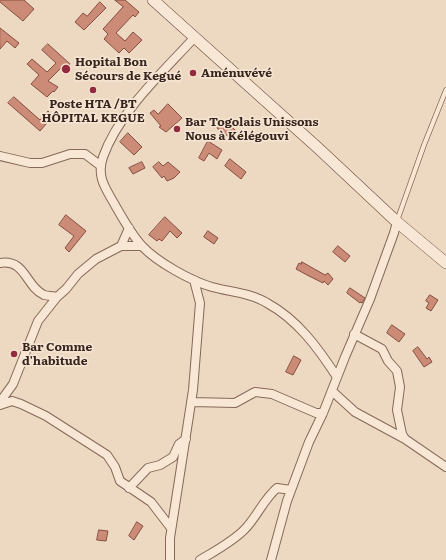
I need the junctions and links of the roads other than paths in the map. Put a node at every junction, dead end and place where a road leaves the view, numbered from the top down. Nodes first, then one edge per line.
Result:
1 (153, 0) edge
2 (194, 38) junction
3 (446, 90) edge
4 (0, 156) edge
5 (101, 166) junction
6 (397, 222) junction
7 (129, 228) junction
8 (121, 246) junction
9 (142, 246) junction
10 (0, 263) edge
11 (446, 263) edge
12 (194, 280) junction
13 (57, 297) junction
14 (354, 334) junction
15 (337, 377) junction
16 (332, 391) junction
17 (0, 402) edge
18 (192, 402) junction
19 (0, 406) edge
20 (323, 413) junction
21 (186, 439) junction
22 (405, 439) junction
23 (446, 467) edge
24 (129, 488) junction
25 (291, 490) junction
26 (171, 528) junction
27 (170, 560) edge
28 (200, 560) edge
29 (271, 560) edge

1 - 2 main road
2 - 5 street
2 - 6 main road
3 - 6 lane
4 - 5 street
5 - 7 street
6 - 11 main road
6 - 14 street
7 - 8 street
7 - 9 street
8 - 9 street
8 - 13 street
9 - 12 street
10 - 13 street
12 - 15 street
12 - 18 street
13 - 17 street
14 - 15 street
14 - 22 street
15 - 16 street
16 - 20 street
16 - 22 street
18 - 20 street
18 - 21 street
19 - 24 street
20 - 25 street
21 - 24 street
21 - 26 street
22 - 23 street
24 - 26 street
25 - 28 street
25 - 29 street
26 - 27 street

